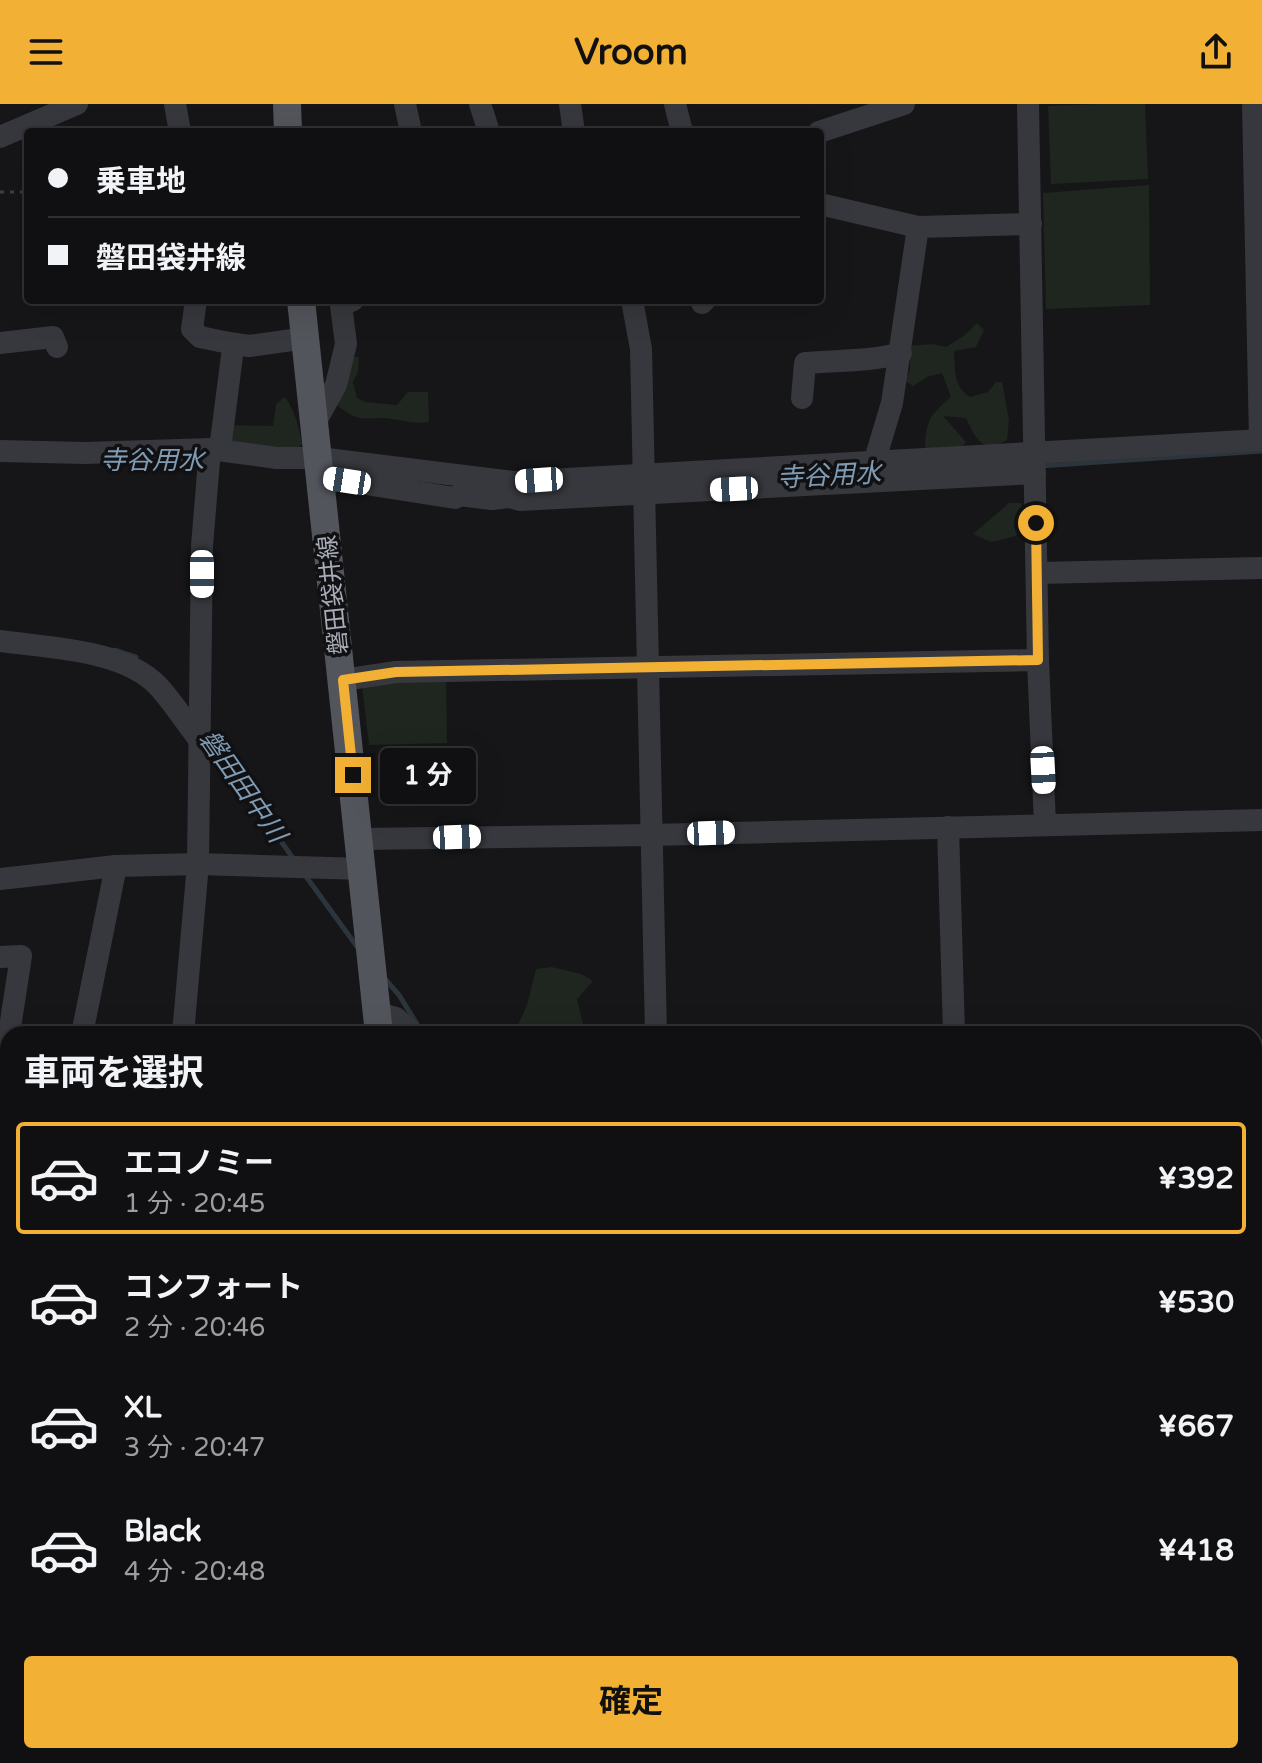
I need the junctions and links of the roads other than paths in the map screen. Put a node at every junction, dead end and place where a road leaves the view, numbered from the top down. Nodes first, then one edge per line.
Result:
1 (77, 104) edge
2 (175, 104) edge
3 (287, 104) edge
4 (405, 104) edge
5 (480, 104) edge
6 (570, 104) edge
7 (675, 104) edge
8 (904, 104) edge
9 (1028, 104) edge
10 (1253, 104) edge
11 (179, 128) edge
12 (288, 128) edge
13 (410, 128) edge
14 (488, 128) edge
15 (573, 128) edge
16 (681, 128) edge
17 (824, 130) edge
18 (0, 137) edge
19 (824, 205) edge
20 (1031, 224) junction
21 (918, 227) junction
22 (195, 304) edge
23 (302, 304) edge
24 (343, 304) edge
25 (633, 304) edge
26 (306, 338) junction
27 (0, 343) edge
28 (229, 343) junction
29 (57, 347) dead end
30 (901, 353) junction
31 (802, 398) dead end
32 (315, 423) junction
33 (1261, 440) edge
34 (215, 449) junction
35 (0, 451) edge
36 (874, 463) junction
37 (1035, 463) junction
38 (320, 467) junction
39 (644, 484) junction
40 (1262, 568) edge
41 (1038, 573) junction
42 (0, 641) edge
43 (1038, 660) junction
44 (648, 667) junction
45 (343, 680) junction
46 (201, 742) junction
47 (1262, 820) edge
48 (1045, 825) junction
49 (948, 827) junction
50 (651, 835) junction
51 (359, 839) junction
52 (198, 864) junction
53 (116, 866) junction
54 (363, 869) junction
55 (0, 879) edge
56 (0, 957) edge
57 (378, 1023) edge
58 (10, 1026) edge
59 (84, 1026) edge
60 (184, 1026) edge
61 (404, 1026) edge
62 (656, 1026) edge
63 (954, 1026) edge

1 - 18 street
2 - 11 street
3 - 12 main road
4 - 13 street
5 - 14 street
6 - 15 street
7 - 16 street
8 - 17 street
9 - 20 street
10 - 33 street
19 - 21 street
20 - 21 street
20 - 37 street
21 - 30 street
22 - 28 street
23 - 26 main road, 磐田袋井線
24 - 32 street
25 - 39 street
26 - 28 street
26 - 32 main road, 磐田袋井線
27 - 29 street
28 - 34 street
30 - 31 street
30 - 36 street
32 - 38 main road, 磐田袋井線
33 - 37 street
34 - 35 street
34 - 38 street
34 - 46 street
36 - 37 street
36 - 39 street
37 - 39 street
37 - 41 street
38 - 39 street
38 - 45 main road, 磐田袋井線
39 - 44 street
40 - 41 street
41 - 43 street
42 - 46 street
43 - 44 street
43 - 48 street
44 - 45 street
44 - 50 street
45 - 51 main road, 磐田袋井線
46 - 52 street
47 - 48 street
48 - 49 street
49 - 50 street
49 - 63 street
50 - 51 street
50 - 62 street
51 - 54 main road, 磐田袋井線
52 - 53 street
52 - 54 street
52 - 60 street
53 - 55 street
53 - 59 street
54 - 57 main road, 磐田袋井線
56 - 58 street
57 - 61 street

